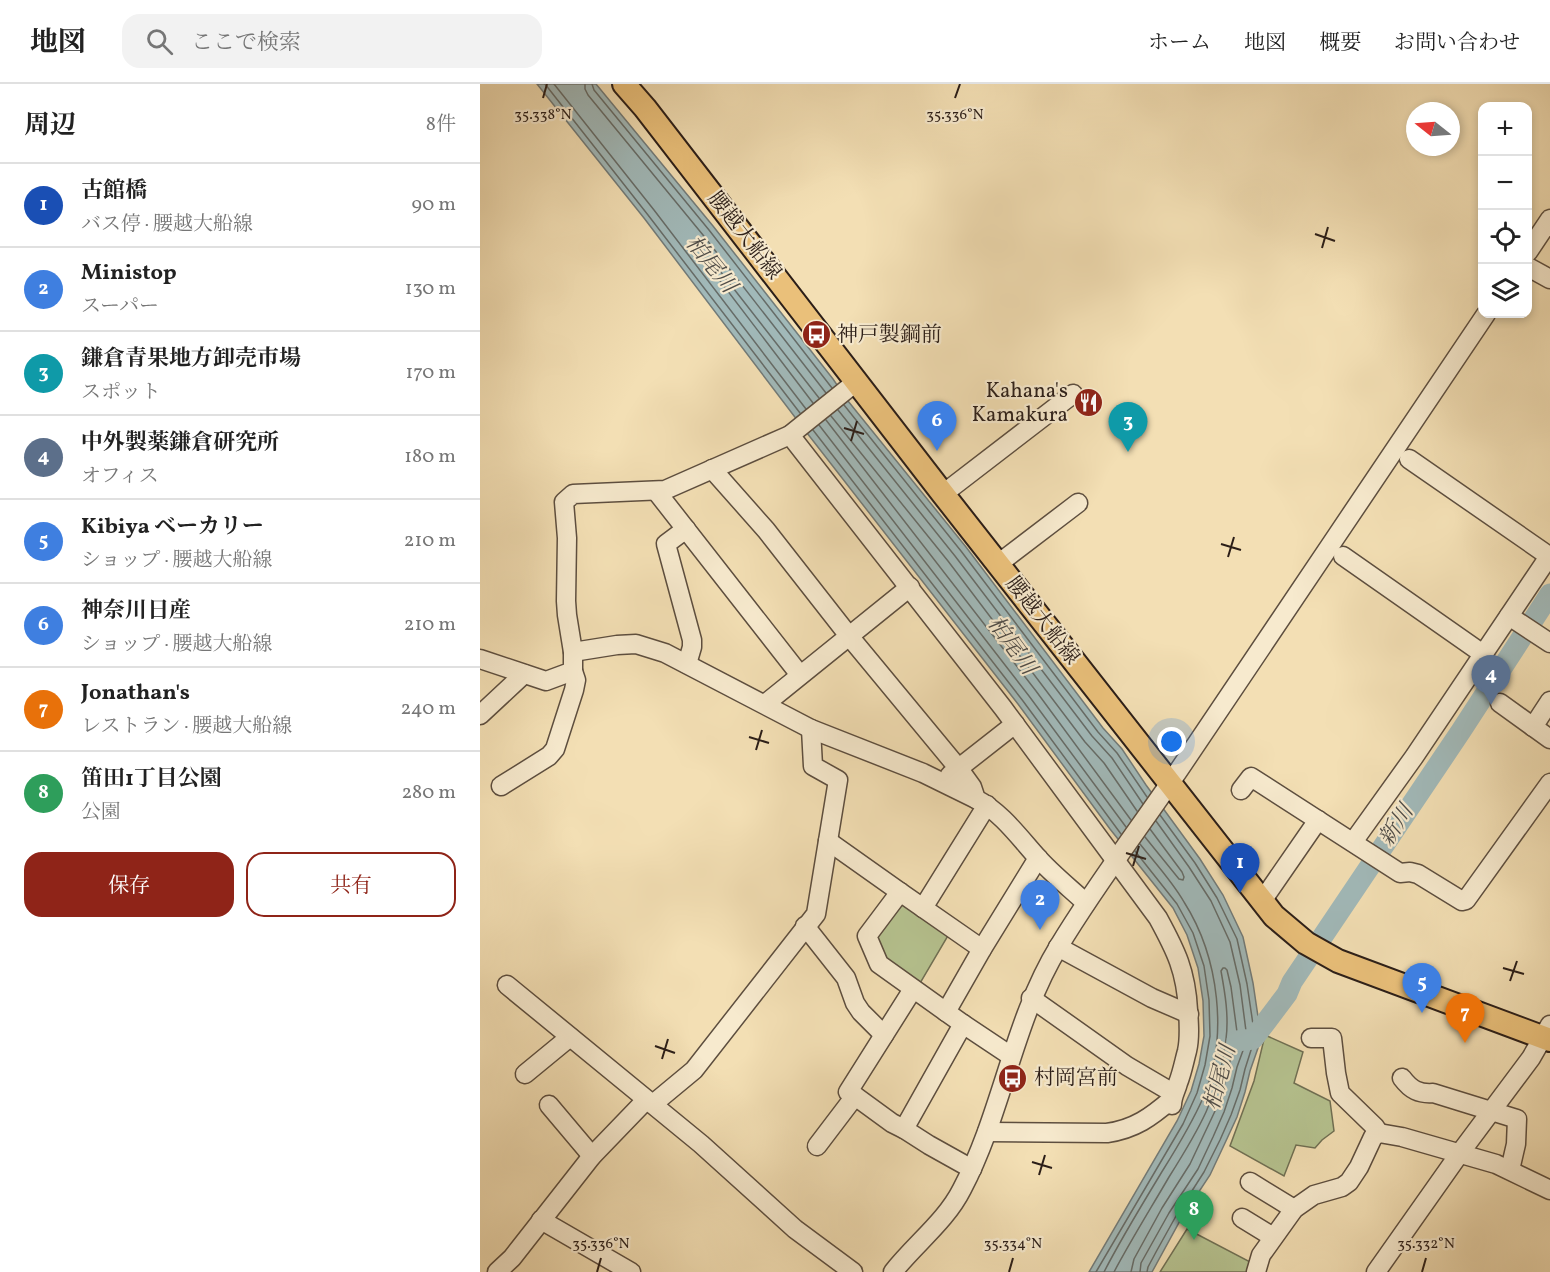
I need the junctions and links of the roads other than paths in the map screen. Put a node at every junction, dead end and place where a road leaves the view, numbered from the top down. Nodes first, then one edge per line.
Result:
1 (624, 84) edge
2 (1547, 230) edge
3 (1532, 246) edge
4 (1532, 270) edge
5 (1550, 279) edge
6 (1483, 318) edge
7 (851, 386) junction
8 (1073, 394) dead end
9 (793, 432) junction
10 (1409, 459) dead end
11 (712, 469) junction
12 (656, 491) junction
13 (943, 494) junction
14 (1078, 503) dead end
15 (686, 529) junction
16 (1343, 556) dead end
17 (1550, 556) edge
18 (998, 564) junction
19 (910, 587) junction
20 (1509, 616) junction
21 (849, 636) junction
22 (1549, 640) edge
23 (573, 652) junction
24 (1483, 654) junction
25 (480, 659) edge
26 (687, 664) junction
27 (573, 671) junction
28 (524, 674) junction
29 (800, 675) junction
30 (1550, 701) edge
31 (1500, 703) dead end
32 (765, 704) junction
33 (480, 715) edge
34 (1015, 724) junction
35 (1533, 727) junction
36 (811, 729) junction
37 (1550, 739) edge
38 (959, 769) junction
39 (942, 782) junction
40 (1550, 783) edge
41 (501, 786) dead end
42 (1240, 789) dead end
43 (1165, 790) junction
44 (982, 802) junction
45 (1318, 820) junction
46 (828, 841) junction
47 (1353, 842) junction
48 (1118, 856) junction
49 (1038, 858) junction
50 (900, 892) junction
51 (1262, 901) junction
52 (1086, 903) junction
53 (923, 908) junction
54 (806, 926) junction
55 (1058, 946) junction
56 (982, 949) junction
57 (507, 985) dead end
58 (913, 989) junction
59 (1031, 998) junction
60 (946, 1012) junction
61 (1188, 1014) junction
62 (963, 1024) junction
63 (1548, 1034) edge
64 (884, 1035) junction
65 (570, 1037) junction
66 (1311, 1038) dead end
67 (1011, 1056) junction
68 (525, 1074) dead end
69 (1402, 1078) dead end
70 (855, 1096) junction
71 (1172, 1099) junction
72 (650, 1102) junction
73 (549, 1105) dead end
74 (1491, 1112) junction
75 (904, 1129) junction
76 (987, 1132) junction
77 (1379, 1132) junction
78 (817, 1146) dead end
79 (1460, 1153) junction
80 (592, 1156) junction
81 (972, 1169) junction
82 (1510, 1170) junction
83 (1260, 1183) dead end
84 (1550, 1190) edge
85 (1294, 1209) junction
86 (1242, 1218) dead end
87 (541, 1220) junction
88 (1273, 1237) junction
89 (497, 1272) edge
90 (631, 1272) edge
91 (853, 1272) edge
92 (893, 1272) edge
93 (1256, 1272) edge
94 (1376, 1272) edge

1 - 7 main road, 腰越大船線
2 - 3 street
4 - 5 street
6 - 43 street
7 - 9 street
7 - 13 main road, 腰越大船線
8 - 13 street
9 - 11 street
9 - 19 street
10 - 17 street
11 - 12 street
11 - 21 street
12 - 15 street
12 - 23 street
13 - 18 main road, 腰越大船線
14 - 18 street
15 - 26 street
15 - 29 street
16 - 24 street
17 - 20 street
18 - 43 main road, 腰越大船線
19 - 21 street
19 - 34 street
20 - 22 street
20 - 24 street
21 - 29 street
21 - 38 street
23 - 26 street
23 - 27 street
24 - 47 street
25 - 28 street
26 - 32 street
27 - 28 street
27 - 41 street
28 - 33 street
29 - 32 street
30 - 35 street
31 - 35 street
32 - 36 street
34 - 38 street
34 - 48 street
35 - 37 street
36 - 39 street
36 - 46 street
38 - 39 street
38 - 44 street
39 - 44 street
40 - 47 street
42 - 45 street
43 - 48 street
43 - 51 main road, 腰越大船線
44 - 49 street
44 - 53 street
45 - 47 street
45 - 51 street
46 - 50 street
46 - 54 street
48 - 52 street
48 - 61 street
49 - 52 street
49 - 56 street
50 - 53 street
50 - 58 street
51 - 63 main road, 腰越大船線
52 - 55 street
53 - 56 street
54 - 64 street
54 - 72 street
55 - 59 street
55 - 61 street
56 - 60 street
57 - 65 street
58 - 60 street
58 - 64 street
59 - 67 street
59 - 71 street
60 - 62 street
61 - 71 street
62 - 67 street
62 - 75 street
63 - 74 street
64 - 70 street
65 - 68 street
65 - 72 street
66 - 77 street
67 - 76 street
69 - 74 street
70 - 75 street
70 - 78 street
71 - 76 street
72 - 80 street
72 - 91 street
73 - 80 street
74 - 79 street
74 - 82 street
75 - 81 street
76 - 81 street
77 - 79 street
77 - 85 street
79 - 82 street
79 - 94 street
80 - 87 street
81 - 92 street
82 - 84 street
83 - 85 street
85 - 88 street
86 - 88 street
87 - 89 street
87 - 90 street
88 - 93 street

